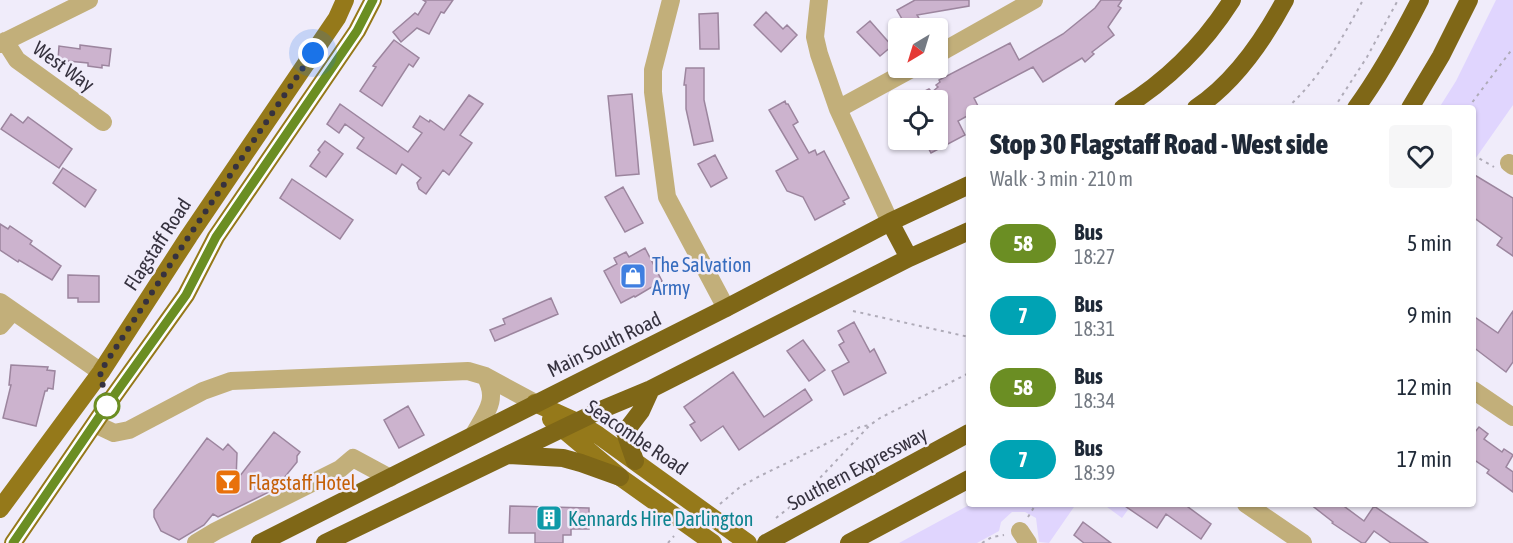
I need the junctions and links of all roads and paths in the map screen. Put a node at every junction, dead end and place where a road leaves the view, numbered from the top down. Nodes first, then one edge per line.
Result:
1 (88, 0) edge
2 (345, 0) edge
3 (373, 0) edge
4 (671, 0) edge
5 (819, 0) edge
6 (1034, 0) edge
7 (1232, 0) edge
8 (1285, 0) edge
9 (1363, 0) edge
10 (1398, 0) edge
11 (1420, 0) edge
12 (1469, 0) edge
13 (2, 43) edge
14 (948, 48) edge
15 (1513, 48) edge
16 (895, 78) edge
17 (1127, 105) edge
18 (1201, 105) edge
19 (1290, 105) edge
20 (1336, 105) edge
21 (1358, 105) edge
22 (1412, 105) edge
23 (1470, 105) edge
24 (838, 109) junction
25 (103, 122) dead end
26 (1476, 157) edge
27 (1511, 164) edge
28 (966, 186) edge
29 (890, 222) junction
30 (966, 232) edge
31 (909, 258) junction
32 (6, 306) edge
33 (726, 308) junction
34 (853, 311) dead end
35 (0, 326) edge
36 (966, 336) edge
37 (134, 368) junction
38 (100, 372) junction
39 (966, 375) edge
40 (485, 376) junction
41 (651, 389) junction
42 (1476, 392) edge
43 (534, 403) junction
44 (108, 404) junction
45 (1513, 417) edge
46 (95, 424) junction
47 (569, 425) junction
48 (870, 425) junction
49 (474, 434) junction
50 (966, 435) edge
51 (509, 455) junction
52 (636, 461) junction
53 (620, 477) junction
54 (390, 478) junction
55 (966, 481) edge
56 (1250, 507) edge
57 (0, 509) edge
58 (711, 516) junction
59 (772, 522) dead end
60 (1024, 537) edge
61 (741, 538) edge
62 (13, 543) edge
63 (196, 543) edge
64 (260, 543) edge
65 (325, 543) edge
66 (713, 543) edge
67 (766, 543) edge
68 (849, 543) edge
69 (982, 543) edge
70 (1303, 543) edge

1 - 13 street
2 - 38 main road, Flagstaff Road
3 - 37 main road
4 - 33 street
5 - 24 street
6 - 14 street
7 - 17 highway
8 - 18 highway
9 - 19 path
10 - 20 path
11 - 21 highway
12 - 22 highway
13 - 25 street, West Way
15 - 23 path
16 - 24 street
24 - 29 street
26 - 27 path
28 - 29 highway, Main South Road
29 - 31 highway
29 - 33 highway, Main South Road
30 - 31 highway
31 - 41 highway
32 - 35 street
32 - 38 street
33 - 43 highway, Main South Road
34 - 36 path
37 - 38 main road
37 - 44 main road
38 - 44 main road
38 - 57 main road, Flagstaff Road
39 - 48 path
40 - 43 street
40 - 46 street
40 - 49 street
41 - 47 highway
41 - 52 highway
42 - 45 street
43 - 47 main road, Seacombe Road
43 - 49 highway, Main South Road
44 - 46 main road
46 - 62 main road
47 - 51 highway
47 - 52 main road, Seacombe Road
47 - 53 main road, Seacombe Road
48 - 58 path
48 - 59 path
49 - 54 highway, Main South Road
50 - 67 highway, Southern Expressway
51 - 53 highway
51 - 65 highway
52 - 58 main road, Seacombe Road
53 - 66 main road, Seacombe Road
54 - 63 street
54 - 64 highway, Main South Road
55 - 68 highway
56 - 70 street
58 - 61 main road, Seacombe Road
60 - 69 path

